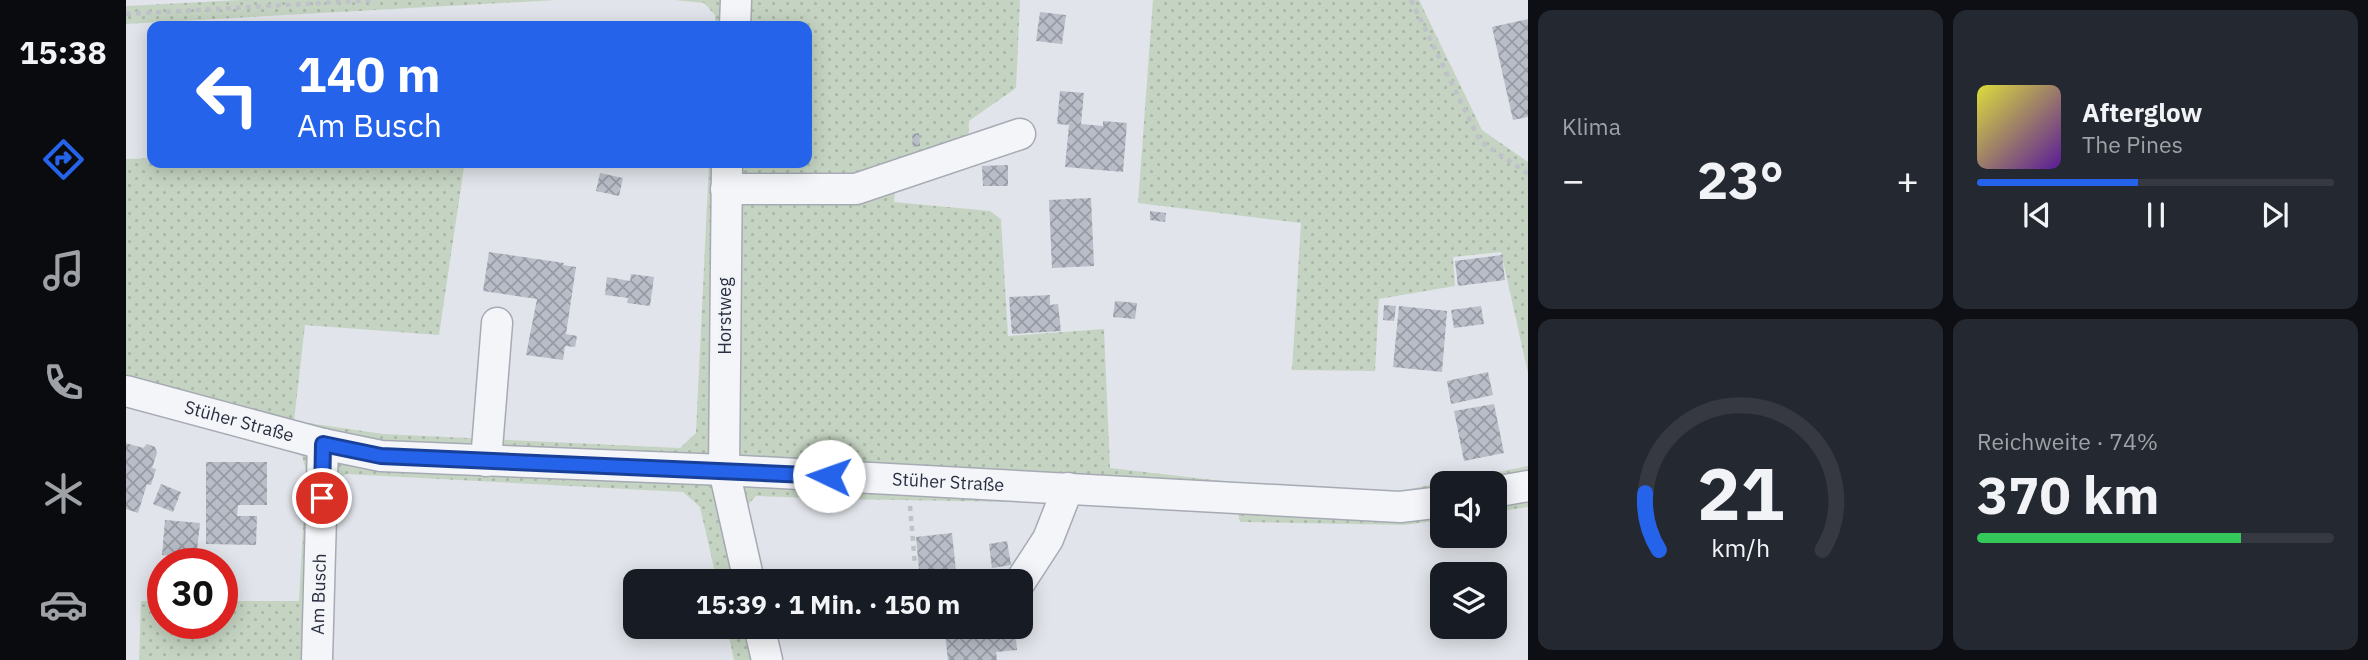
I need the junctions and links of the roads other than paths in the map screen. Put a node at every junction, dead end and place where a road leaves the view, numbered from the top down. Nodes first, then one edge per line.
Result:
1 (736, 0) edge
2 (735, 21) edge
3 (1020, 134) dead end
4 (727, 176) edge
5 (497, 323) dead end
6 (126, 391) edge
7 (323, 444) junction
8 (486, 461) junction
9 (724, 470) junction
10 (1528, 486) edge
11 (1069, 488) junction
12 (1507, 490) edge
13 (1430, 503) edge
14 (746, 569) edge
15 (1028, 569) edge
16 (763, 639) edge
17 (317, 660) edge
18 (767, 660) edge

1 - 2 street
3 - 4 street
4 - 9 street, Horstweg
5 - 8 street
6 - 7 street, Stüher Straße
7 - 8 street, Stüher Straße
7 - 17 street, Am Busch
8 - 9 street, Stüher Straße
9 - 11 street, Stüher Straße
9 - 14 street, Horstweg
10 - 12 street
11 - 13 street, Stüher Straße
11 - 15 street
16 - 18 street

